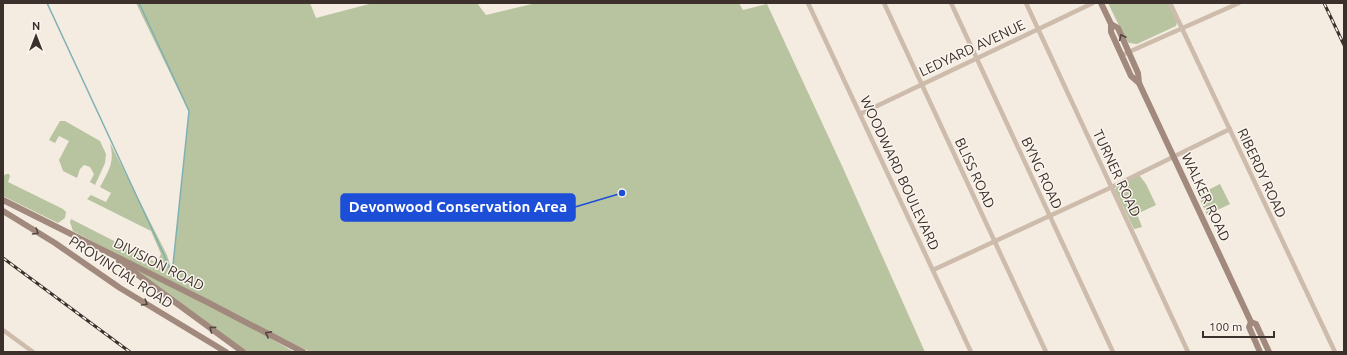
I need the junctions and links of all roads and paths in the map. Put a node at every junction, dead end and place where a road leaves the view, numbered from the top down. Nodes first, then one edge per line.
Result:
1 (808, 3) edge
2 (884, 3) edge
3 (951, 3) edge
4 (1026, 3) edge
5 (1093, 3) edge
6 (1101, 3) edge
7 (1170, 3) edge
8 (1239, 3) edge
9 (1111, 24) junction
10 (1182, 28) junction
11 (1038, 29) junction
12 (1129, 52) junction
13 (1122, 55) junction
14 (976, 58) junction
15 (1139, 83) junction
16 (922, 84) junction
17 (860, 114) junction
18 (1230, 129) junction
19 (1173, 157) junction
20 (1112, 187) junction
21 (3, 200) edge
22 (3, 211) edge
23 (1050, 216) junction
24 (994, 241) junction
25 (104, 250) junction
26 (933, 270) junction
27 (1251, 322) junction
28 (3, 330) edge
29 (229, 341) junction
30 (210, 342) junction
31 (33, 352) edge
32 (226, 352) edge
33 (243, 352) edge
34 (303, 352) edge
35 (971, 352) edge
36 (1046, 352) edge
37 (1113, 352) edge
38 (1188, 352) edge
39 (1260, 352) edge
40 (1270, 352) edge
41 (1335, 352) edge

1 - 17 street, WOODWARD BOULEVARD
2 - 16 street, BLISS ROAD
3 - 14 street, BYNG ROAD
4 - 11 street, TURNER ROAD
5 - 11 street, LEDYARD AVENUE
6 - 9 main road, WALKER ROAD
7 - 10 street, RIBERDY ROAD
8 - 10 street
12 -> 9 main road, WALKER ROAD
9 - 13 main road, WALKER ROAD
10 - 12 street
10 - 18 street, RIBERDY ROAD
11 - 14 street, LEDYARD AVENUE
11 - 20 street, TURNER ROAD
12 - 13 street
12 - 15 main road, WALKER ROAD
13 - 15 main road, WALKER ROAD
14 - 16 street, LEDYARD AVENUE
14 - 23 street, BYNG ROAD
15 - 19 main road, WALKER ROAD
16 - 17 street, LEDYARD AVENUE
16 - 24 street, BLISS ROAD
17 - 26 street, WOODWARD BOULEVARD
18 - 19 street
18 - 41 street, RIBERDY ROAD
19 - 20 street
19 - 27 main road, WALKER ROAD
20 - 23 street
20 - 38 street, TURNER ROAD
21 - 25 main road, DIVISION ROAD
22 -> 30 main road, PROVINCIAL ROAD
23 - 24 street
23 - 37 street, BYNG ROAD
24 - 26 street
24 - 36 street, BLISS ROAD
29 -> 25 main road, PROVINCIAL ROAD
34 -> 25 main road, DIVISION ROAD
26 - 35 street, WOODWARD BOULEVARD
27 - 39 main road, WALKER ROAD
27 - 40 main road, WALKER ROAD
28 - 31 street
29 - 30 main road
29 - 33 main road, PROVINCIAL ROAD
30 - 32 main road, PROVINCIAL ROAD

